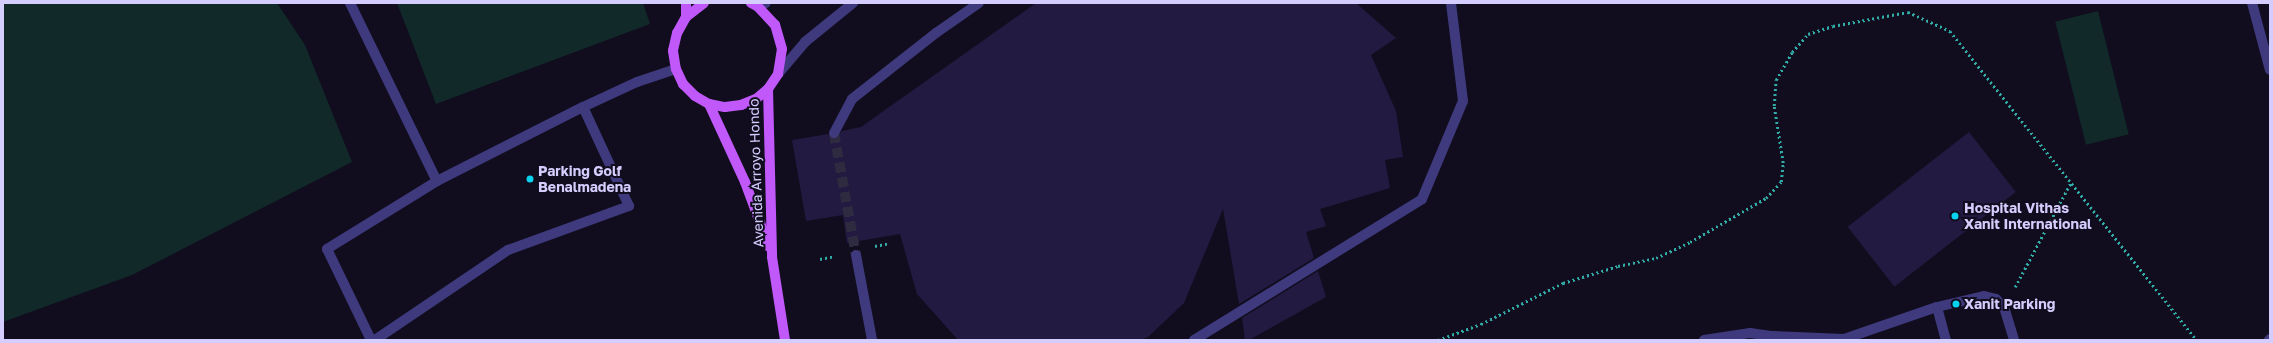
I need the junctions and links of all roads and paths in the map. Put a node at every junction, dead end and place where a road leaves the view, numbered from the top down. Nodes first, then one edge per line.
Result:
1 (350, 3) edge
2 (686, 3) edge
3 (704, 3) edge
4 (853, 3) edge
5 (979, 3) edge
6 (1452, 3) edge
7 (2252, 3) edge
8 (758, 4) edge
9 (686, 17) junction
10 (676, 69) junction
11 (2270, 70) edge
12 (778, 74) junction
13 (768, 89) junction
14 (709, 104) junction
15 (583, 107) junction
16 (834, 133) tunnel mouth
17 (437, 181) junction
18 (2071, 182) junction
19 (856, 255) tunnel mouth
20 (772, 257) junction
21 (1937, 307) junction
22 (2004, 307) junction
23 (1769, 338) edge
24 (1844, 339) edge
25 (371, 340) edge
26 (375, 340) edge
27 (785, 340) edge
28 (872, 340) edge
29 (1194, 340) edge
30 (1438, 340) edge
31 (1704, 340) edge
32 (1946, 340) edge
33 (2014, 340) edge
34 (2197, 340) edge

1 - 17 street
2 - 9 main road
3 - 9 main road
4 - 12 street
5 - 16 street
6 - 29 street
7 - 11 street
8 - 12 main road
9 - 10 main road
10 - 14 main road
10 - 15 street
12 - 13 main road
13 - 14 main road
13 - 20 main road, Avenida Arroyo Hondo
14 - 20 main road, Avenida Arroyo Hondo
15 - 17 street
15 - 26 street
17 - 25 street
18 - 22 path
18 - 30 path
18 - 34 path
19 - 28 street
20 - 27 main road, Avenida Arroyo Hondo
21 - 22 street
21 - 24 street
21 - 32 street
22 - 33 street
23 - 24 street
23 - 31 street

